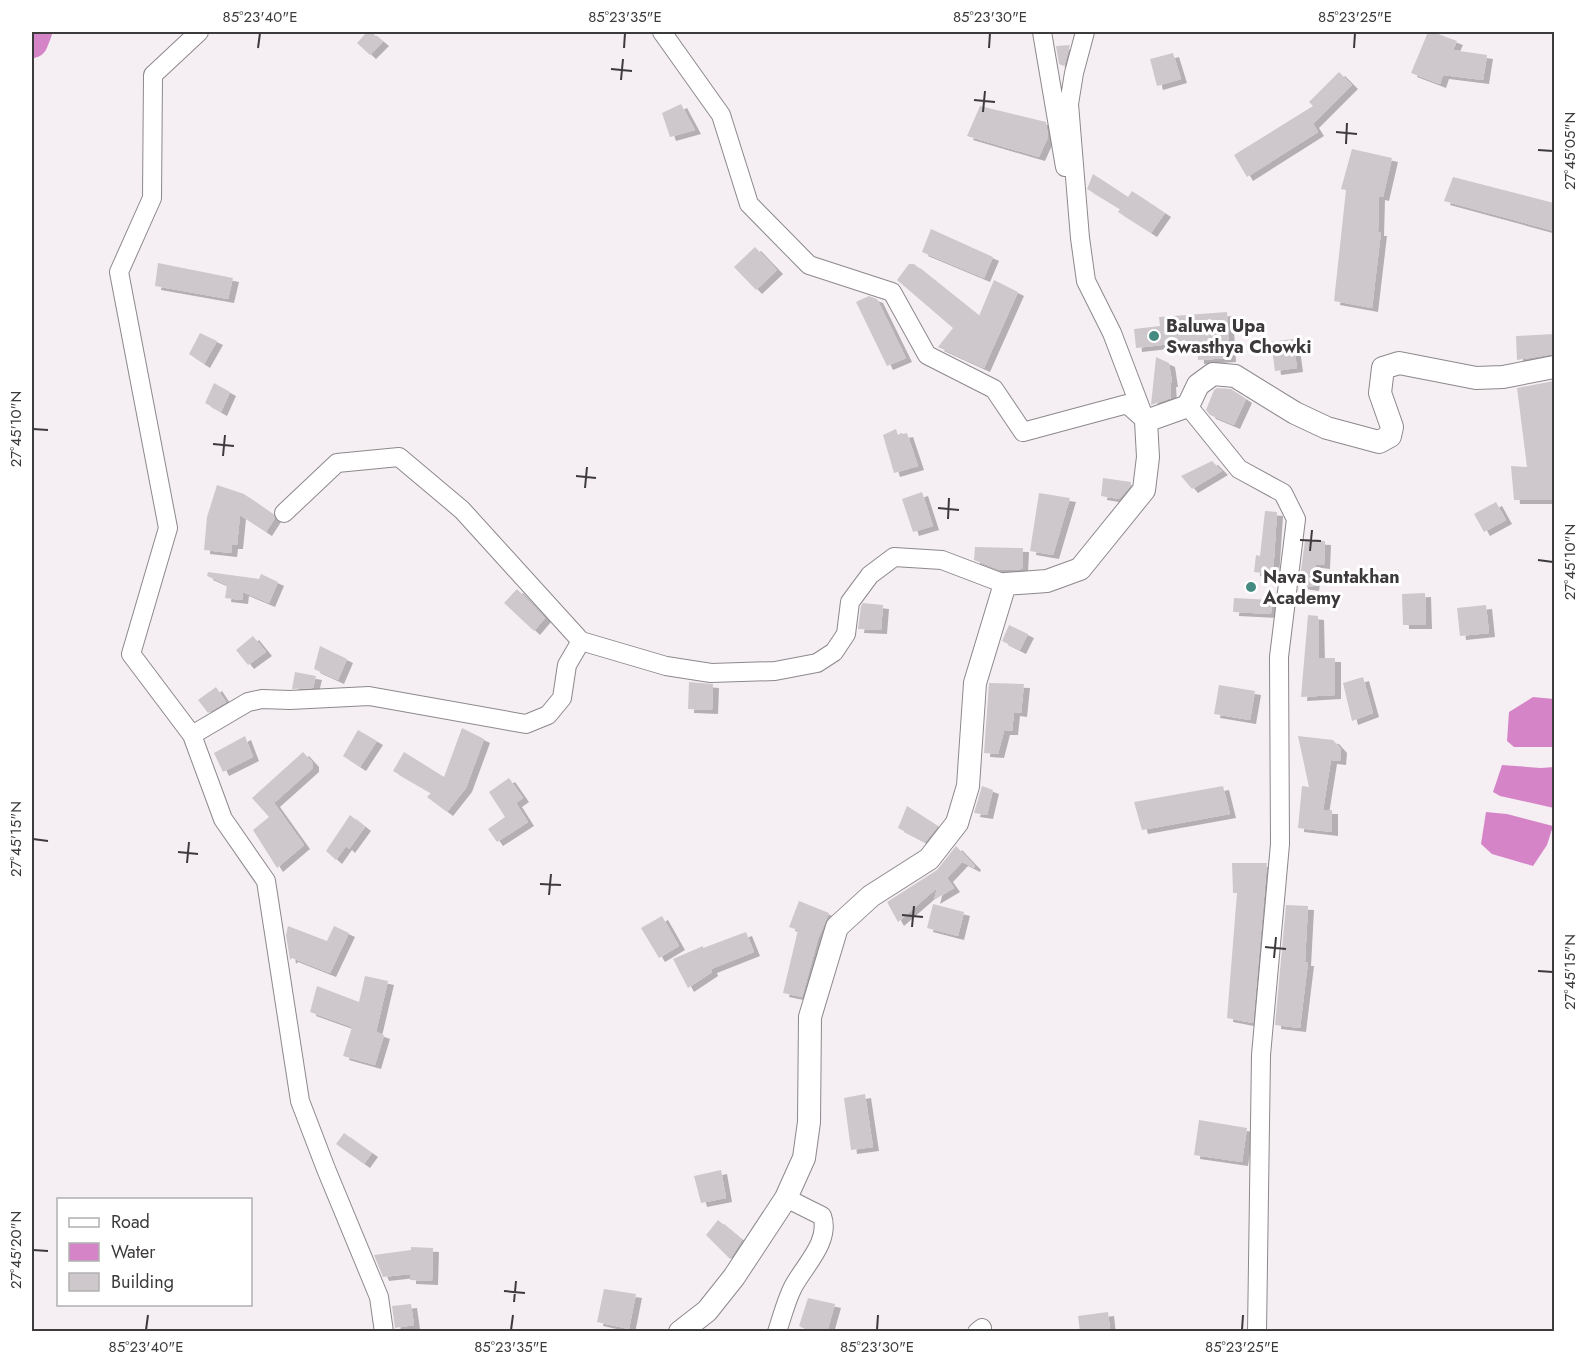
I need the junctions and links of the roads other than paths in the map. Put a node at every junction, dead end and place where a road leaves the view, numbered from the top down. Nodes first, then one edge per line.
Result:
1 (199, 32) edge
2 (662, 32) edge
3 (1042, 32) edge
4 (1085, 32) edge
5 (1078, 200) junction
6 (1554, 367) edge
7 (1188, 406) junction
8 (1146, 421) junction
9 (284, 513) dead end
10 (1005, 584) junction
11 (581, 641) junction
12 (192, 735) junction
13 (786, 1198) junction
14 (384, 1332) edge
15 (680, 1332) edge
16 (777, 1332) edge
17 (1257, 1332) edge

1 - 12 street
2 - 8 street
3 - 5 street
4 - 5 street
5 - 8 street
6 - 7 street
7 - 8 street
7 - 17 street
8 - 10 street
9 - 11 street
10 - 11 street
10 - 13 street
11 - 12 street
12 - 14 street
13 - 15 street
13 - 16 street

